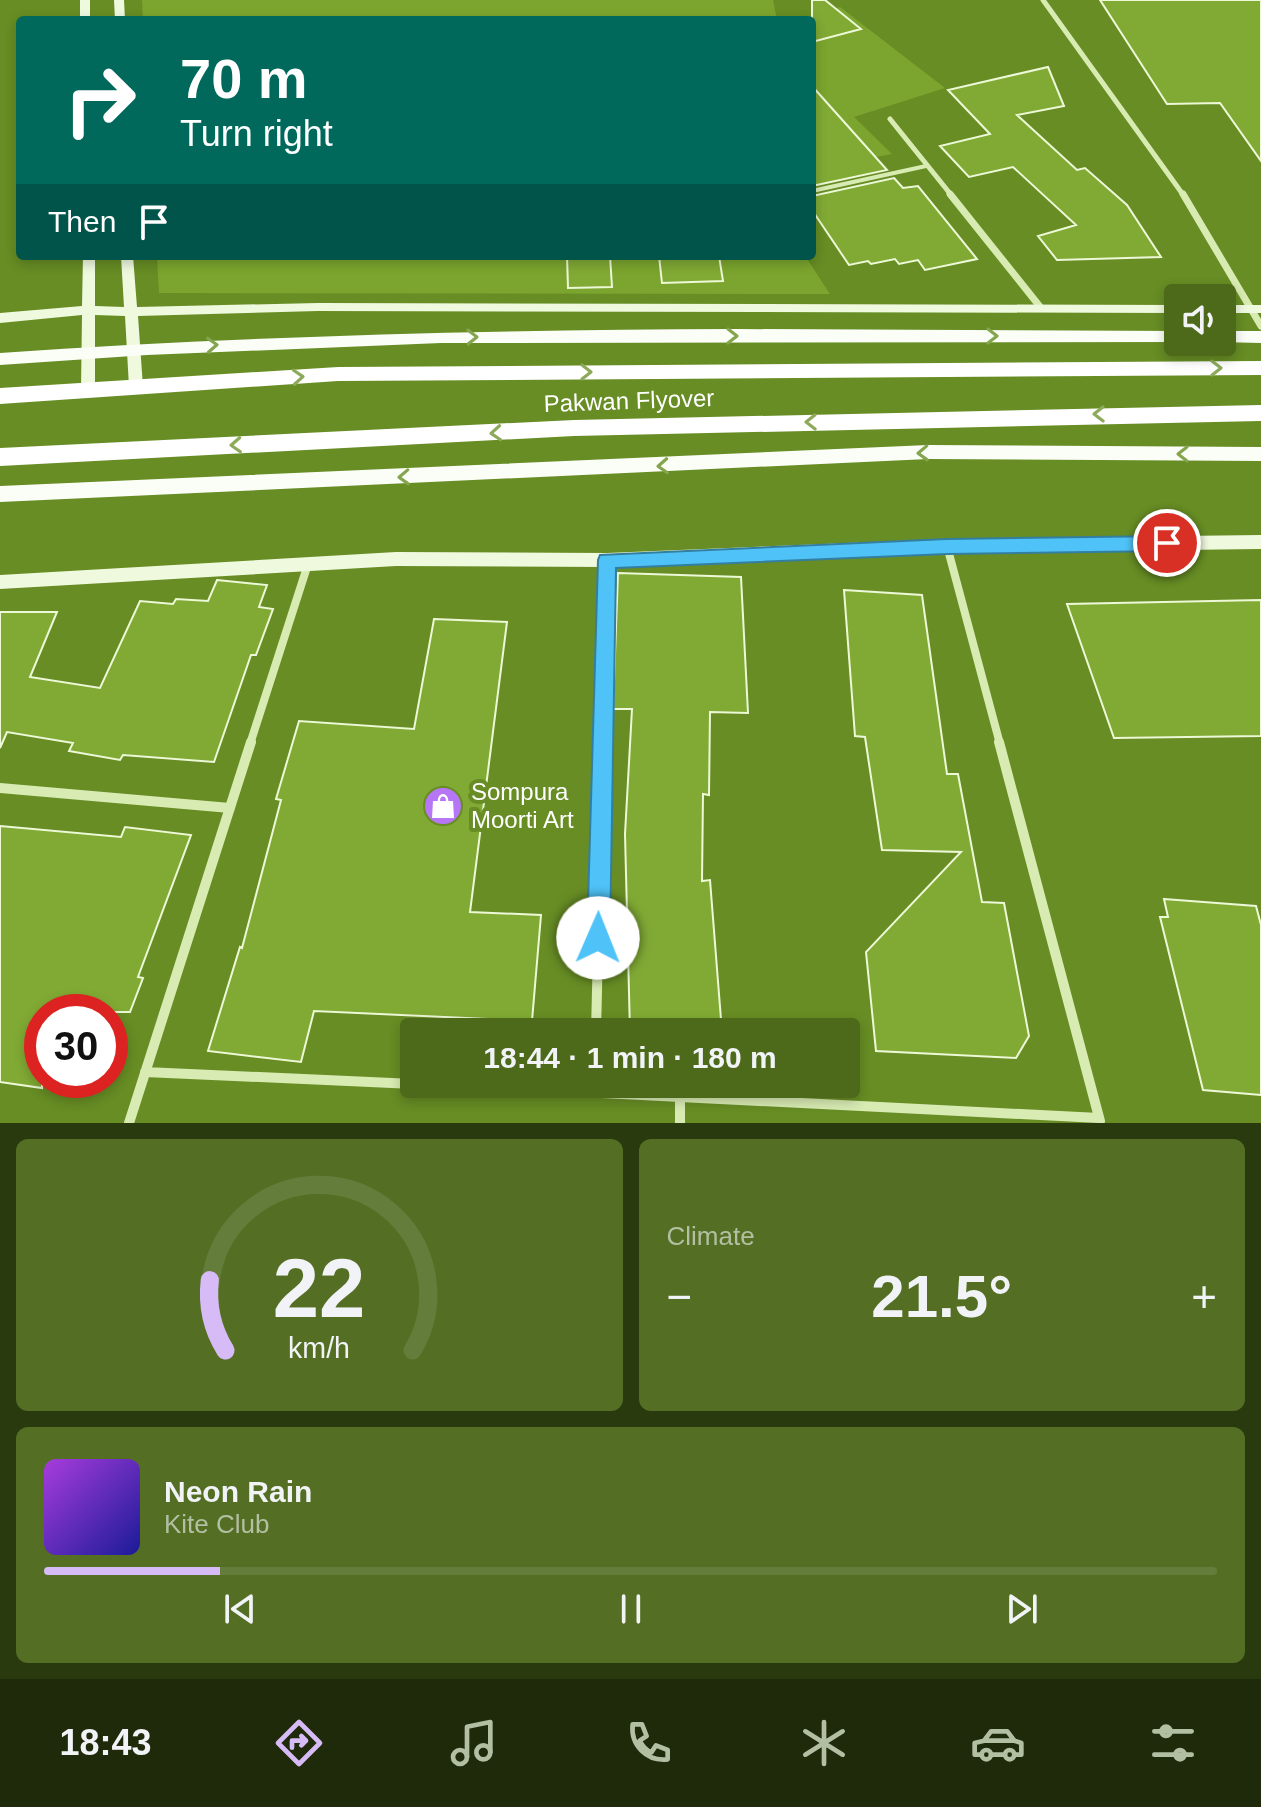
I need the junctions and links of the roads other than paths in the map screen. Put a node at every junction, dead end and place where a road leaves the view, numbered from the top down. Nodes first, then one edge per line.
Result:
1 (1043, 0) edge
2 (890, 119) dead end
3 (926, 166) junction
4 (816, 190) edge
5 (89, 260) edge
6 (127, 260) edge
7 (1041, 308) junction
8 (1164, 309) edge
9 (1256, 309) edge
10 (90, 310) junction
11 (129, 312) junction
12 (0, 318) edge
13 (1261, 326) edge
14 (1164, 337) edge
15 (1236, 337) edge
16 (1261, 337) edge
17 (134, 350) junction
18 (90, 352) junction
19 (0, 359) edge
20 (1261, 368) edge
21 (136, 387) junction
22 (88, 389) junction
23 (0, 396) edge
24 (1261, 413) edge
25 (1261, 454) edge
26 (0, 457) edge
27 (0, 494) edge
28 (1261, 542) edge
29 (947, 546) junction
30 (607, 560) junction
31 (308, 564) junction
32 (0, 582) edge
33 (0, 788) edge
34 (230, 808) junction
35 (596, 1018) edge
36 (145, 1072) junction
37 (400, 1083) edge
38 (680, 1098) edge
39 (715, 1098) edge
40 (1100, 1120) edge
41 (129, 1123) edge
42 (680, 1123) edge

1 - 9 street
2 - 3 street
3 - 4 lane
3 - 7 street
5 - 10 street
6 - 11 street
7 - 8 street
7 - 11 street
9 - 13 street
10 - 11 street
10 - 12 street
10 - 18 street
11 - 17 street
17 -> 14 main road
15 - 16 main road
17 - 18 main road
17 - 21 street
18 - 19 main road
18 - 22 street
21 -> 20 highway, Pakwan Flyover
21 - 22 highway, Pakwan Flyover
22 - 23 highway, Pakwan Flyover
24 -> 26 highway, Pakwan Flyover
25 -> 27 main road
28 - 29 street
29 - 30 street
29 - 40 street
30 - 31 street
30 - 35 street
31 - 32 street
31 - 34 street
33 - 34 street
34 - 36 street
36 - 37 street
36 - 41 street
38 - 42 street
39 - 40 street

